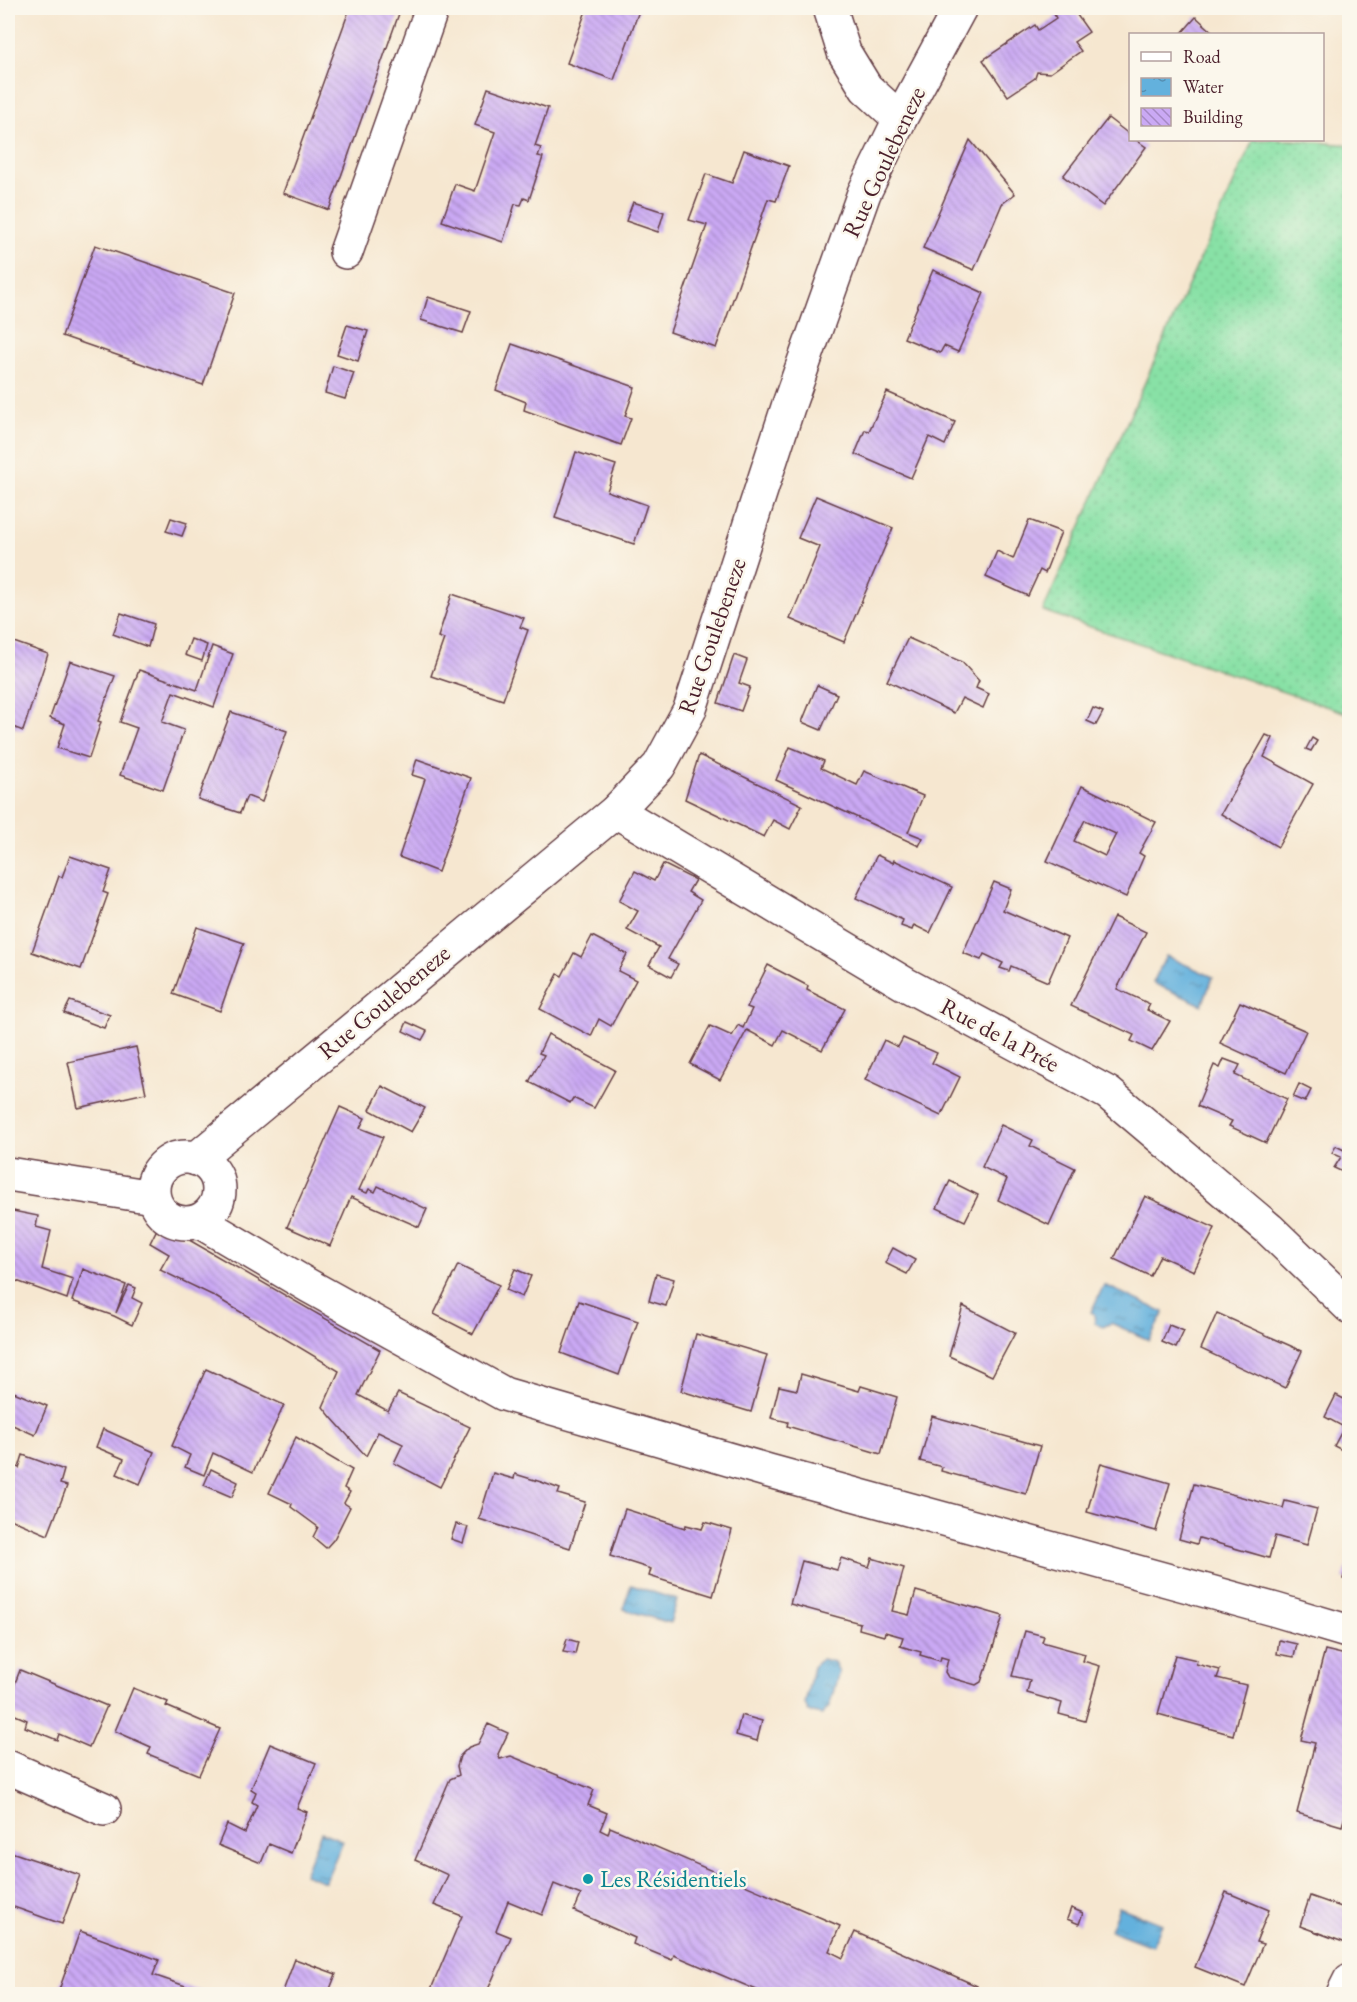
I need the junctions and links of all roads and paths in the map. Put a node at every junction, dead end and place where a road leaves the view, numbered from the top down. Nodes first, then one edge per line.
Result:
1 (432, 8) edge
2 (830, 8) edge
3 (960, 8) edge
4 (900, 119) junction
5 (346, 252) dead end
6 (616, 811) junction
7 (196, 1159) junction
8 (8, 1174) edge
9 (153, 1197) junction
10 (199, 1221) junction
11 (1350, 1307) edge
12 (1350, 1632) edge
13 (8, 1767) edge
14 (104, 1809) dead end
15 (1350, 1980) edge
16 (1343, 1995) edge

1 - 5 street
2 - 4 street
3 - 4 street, Rue Goulebeneze
4 - 6 street, Rue Goulebeneze
6 - 7 street, Rue Goulebeneze
6 - 11 street, Rue de la Prée
7 - 9 street
7 - 10 street
8 - 9 street
9 - 10 street
10 - 12 street
13 - 14 street
15 - 16 street

